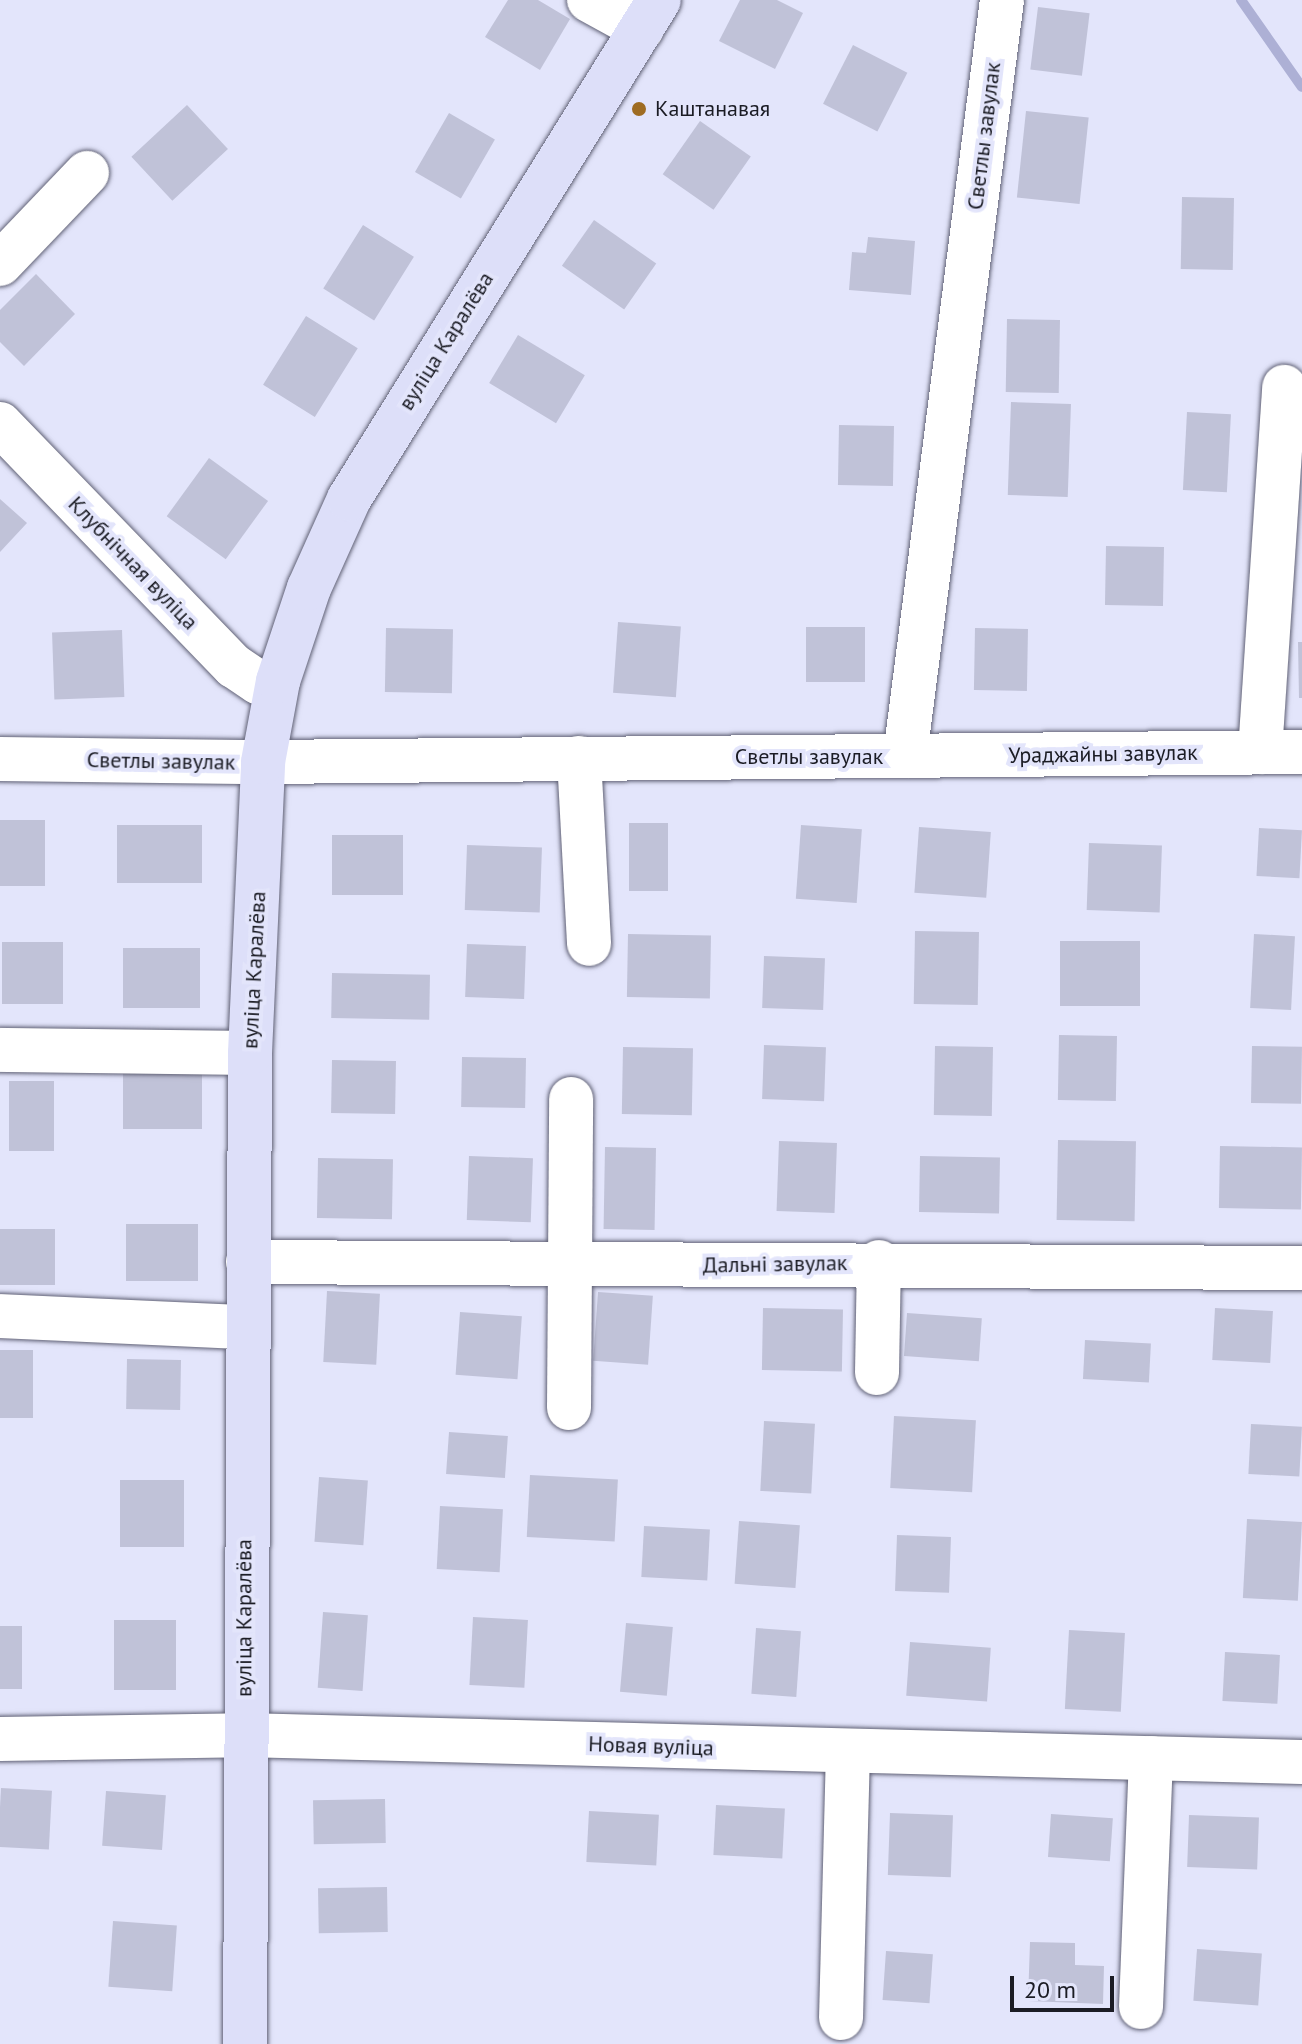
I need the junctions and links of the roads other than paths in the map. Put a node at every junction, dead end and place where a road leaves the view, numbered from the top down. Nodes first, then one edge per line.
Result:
1 (589, 0) edge
2 (1002, 0) edge
3 (650, 15) edge
4 (87, 173) dead end
5 (0, 264) edge
6 (1284, 387) dead end
7 (0, 424) edge
8 (278, 681) junction
9 (1281, 752) edge
10 (905, 756) junction
11 (579, 758) junction
12 (0, 759) edge
13 (263, 762) junction
14 (589, 944) dead end
15 (0, 1050) edge
16 (250, 1053) junction
17 (571, 1099) dead end
18 (248, 1262) junction
19 (879, 1262) junction
20 (566, 1267) junction
21 (1302, 1268) edge
22 (0, 1316) edge
23 (246, 1327) junction
24 (877, 1373) dead end
25 (569, 1408) dead end
26 (243, 1735) junction
27 (0, 1739) edge
28 (848, 1751) junction
29 (1151, 1758) junction
30 (1302, 1762) edge
31 (1141, 2007) dead end
32 (841, 2018) dead end
33 (245, 2044) edge

1 - 3 street
2 - 10 street, Светлы завулак
3 - 8 main road, вуліца Каралёва
4 - 5 street
6 - 9 street
7 - 8 street, Клубнічная вуліца
8 - 13 main road, вуліца Каралёва
9 - 10 street, Ураджайны завулак
10 - 11 street, Светлы завулак
11 - 13 street, Светлы завулак
11 - 14 street
12 - 13 street, Светлы завулак
13 - 16 main road, вуліца Каралёва
15 - 16 street
16 - 18 main road, вуліца Каралёва
17 - 20 street
18 - 20 street, Дальні завулак
18 - 23 main road, вуліца Каралёва
19 - 20 street, Дальні завулак
19 - 21 street, Дальні завулак
19 - 24 street
20 - 25 street
22 - 23 street
23 - 26 main road, вуліца Каралёва
26 - 27 street, Новая вуліца
26 - 28 street, Новая вуліца
26 - 33 main road, вуліца Каралёва
28 - 29 street, Новая вуліца
28 - 32 street
29 - 30 street, Новая вуліца
29 - 31 street

